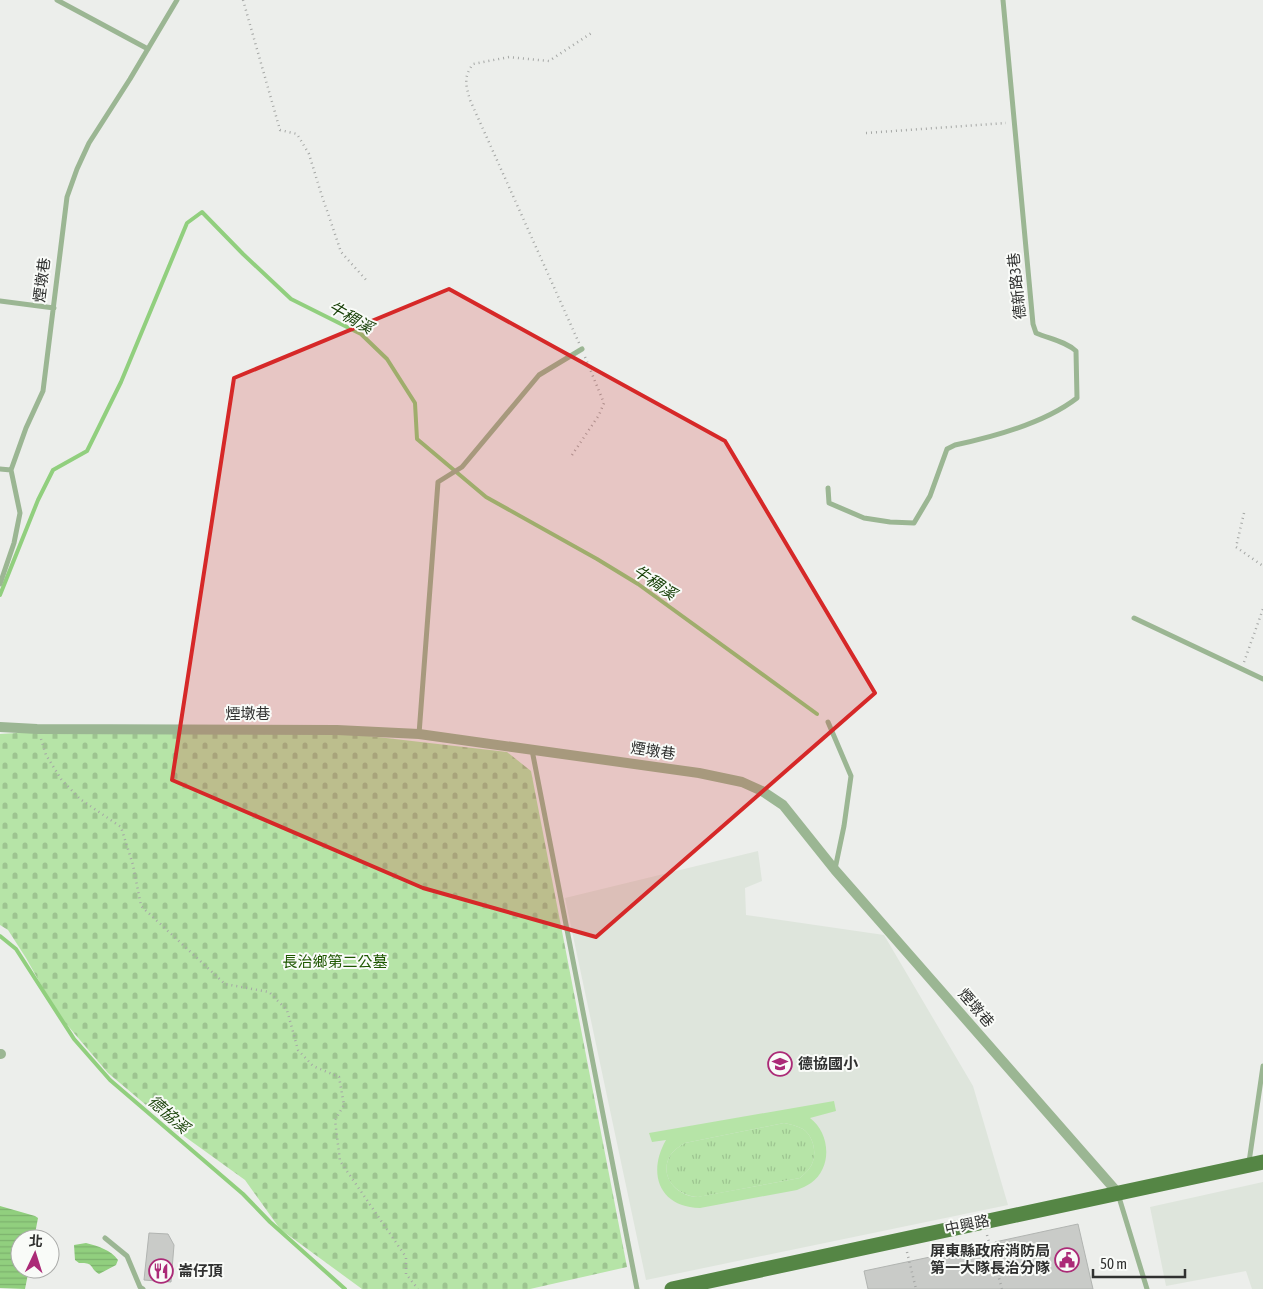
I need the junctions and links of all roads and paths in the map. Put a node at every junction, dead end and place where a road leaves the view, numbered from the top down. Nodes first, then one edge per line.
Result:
1 (57, 0) edge
2 (178, 0) edge
3 (243, 0) edge
4 (1003, 0) edge
5 (593, 32) dead end
6 (148, 49) junction
7 (1015, 122) junction
8 (866, 133) dead end
9 (368, 282) dead end
10 (0, 301) edge
11 (54, 308) junction
12 (582, 349) junction
13 (572, 455) dead end
14 (0, 469) edge
15 (12, 470) junction
16 (828, 488) dead end
17 (1244, 513) dead end
18 (1263, 566) edge
19 (0, 584) edge
20 (1263, 609) edge
21 (1134, 618) dead end
22 (1242, 668) junction
23 (1263, 679) edge
24 (828, 722) dead end
25 (0, 727) edge
26 (37, 729) junction
27 (419, 734) junction
28 (532, 750) junction
29 (835, 870) junction
30 (1263, 1066) edge
31 (1256, 1164) edge
32 (1118, 1193) junction
33 (983, 1222) junction
34 (104, 1238) dead end
35 (904, 1238) junction
36 (143, 1289) edge
37 (418, 1289) edge
38 (637, 1289) edge
39 (672, 1289) edge
40 (916, 1289) edge
41 (1002, 1289) edge
42 (1147, 1289) edge

1 - 6 lane
2 - 6 lane, 煙墩巷
3 - 9 path
4 - 7 lane, 德新路3巷
5 - 12 path
6 - 11 lane, 煙墩巷
7 - 8 path
7 - 16 lane, 德新路3巷
10 - 11 lane
11 - 15 lane, 煙墩巷
12 - 13 path
12 - 27 lane
14 - 15 lane
15 - 19 lane, 煙墩巷
17 - 18 path
20 - 22 path
21 - 22 lane
22 - 23 lane
24 - 29 lane
25 - 26 street, 煙墩巷
26 - 27 street, 煙墩巷
26 - 37 path
27 - 28 street, 煙墩巷
28 - 29 street, 煙墩巷
28 - 38 lane
29 - 32 street, 煙墩巷
30 - 31 lane
31 - 32 main road, 中興路
32 - 33 main road, 中興路
32 - 42 lane
33 - 35 main road, 中興路
33 - 41 path
34 - 36 lane
35 - 39 main road, 中興路
35 - 40 path

